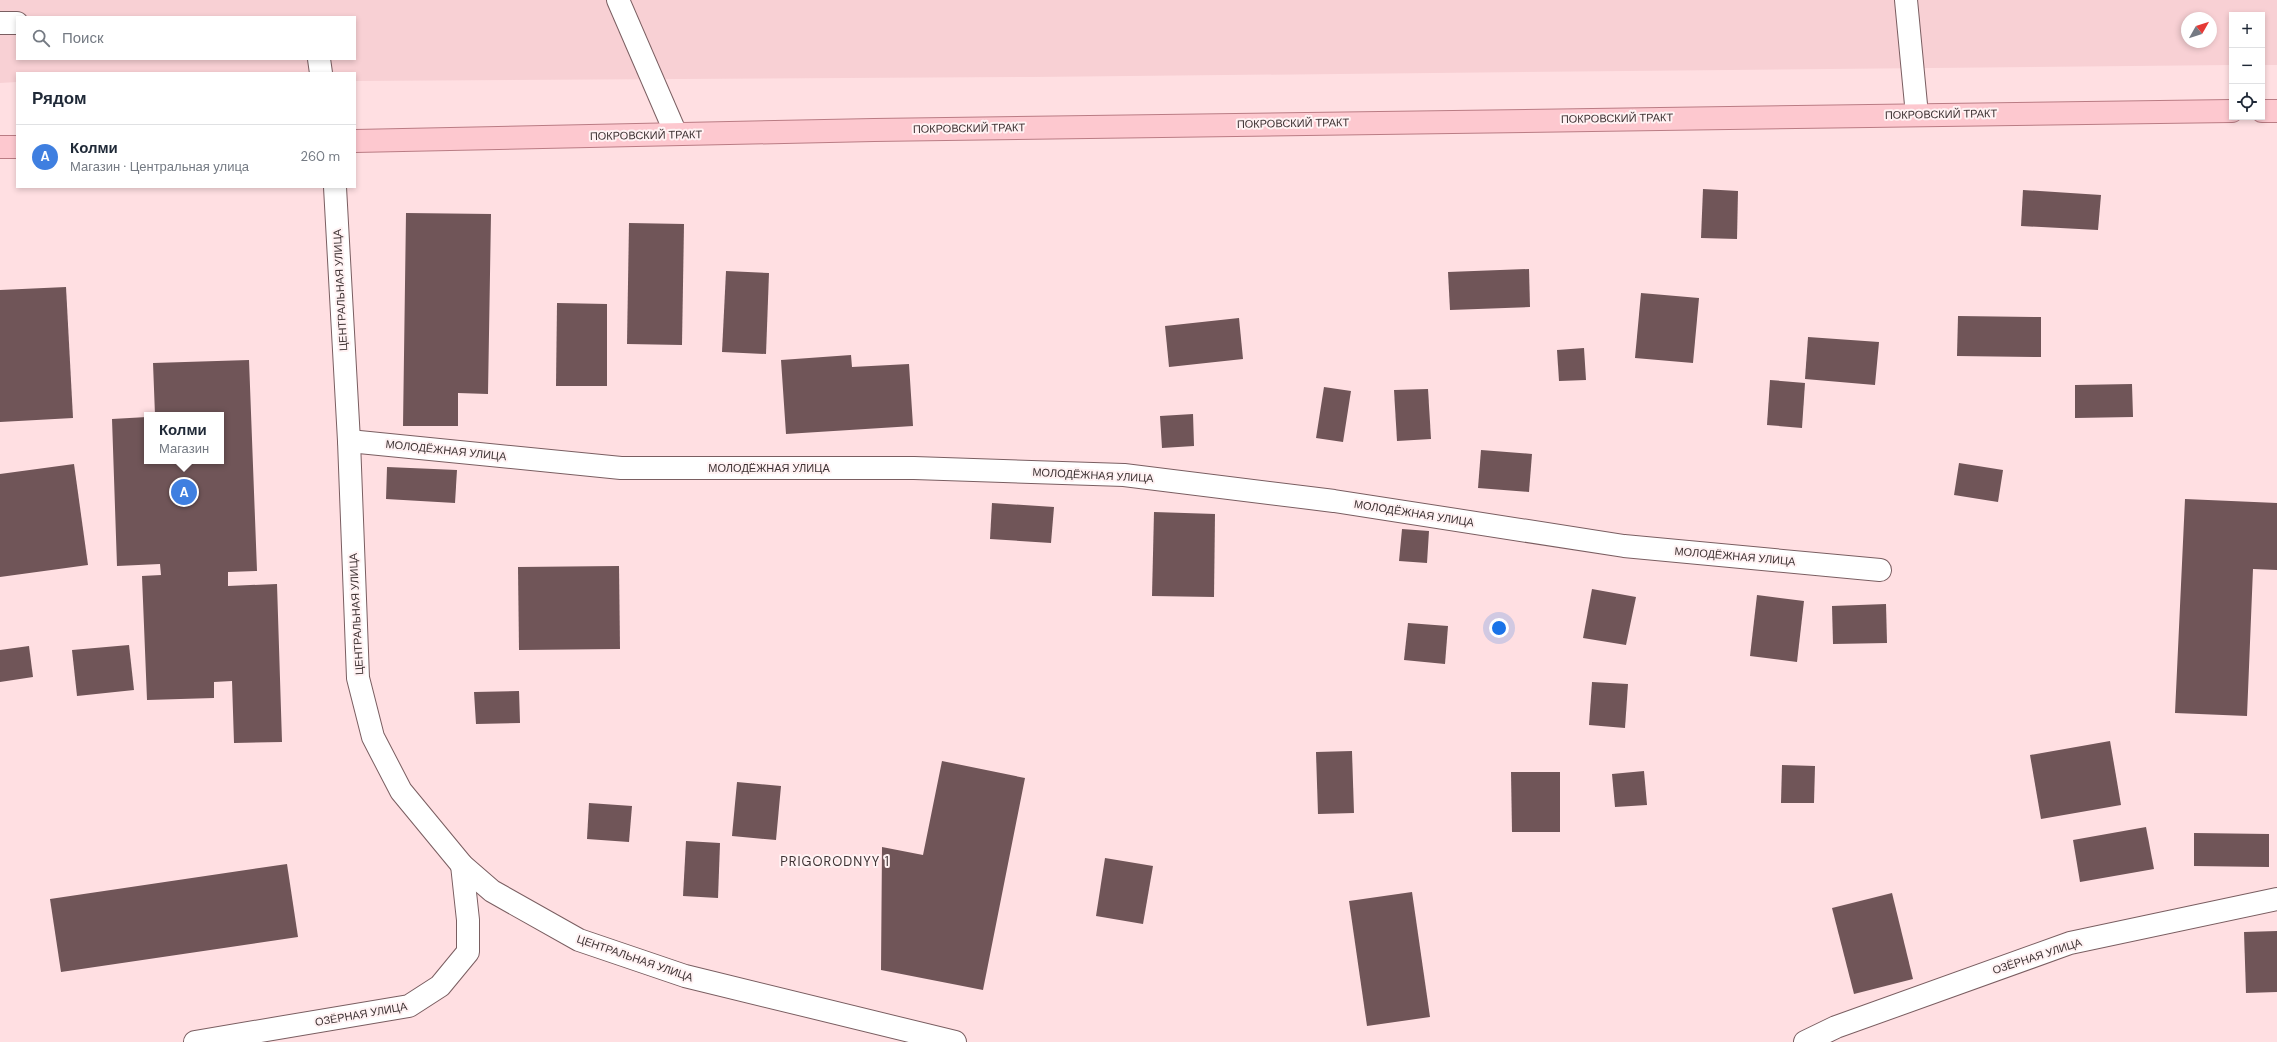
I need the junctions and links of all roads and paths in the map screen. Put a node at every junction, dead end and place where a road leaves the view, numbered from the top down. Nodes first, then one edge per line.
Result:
1 (618, 0) edge
2 (1906, 0) edge
3 (0, 23) edge
4 (16, 23) edge
5 (319, 60) edge
6 (321, 72) edge
7 (2229, 111) edge
8 (2265, 111) edge
9 (2277, 111) edge
10 (1917, 115) junction
11 (676, 134) junction
12 (356, 141) edge
13 (0, 147) edge
14 (16, 147) edge
15 (335, 188) edge
16 (349, 440) junction
17 (1880, 570) dead end
18 (462, 865) junction
19 (2277, 899) edge
20 (195, 1042) edge
21 (955, 1042) edge
22 (1805, 1042) edge

1 - 11 street
2 - 10 street
3 - 4 street
5 - 6 street
7 - 10 main road, ПОКРОВСКИЙ ТРАКТ
8 - 9 main road
10 - 11 main road, ПОКРОВСКИЙ ТРАКТ
11 - 12 main road, ПОКРОВСКИЙ ТРАКТ
13 - 14 main road
15 - 16 street, ЦЕНТРАЛЬНАЯ УЛИЦА
16 - 17 street, МОЛОДЁЖНАЯ УЛИЦА
16 - 18 street, ЦЕНТРАЛЬНАЯ УЛИЦА
18 - 20 street, ОЗЁРНАЯ УЛИЦА
18 - 21 street, ЦЕНТРАЛЬНАЯ УЛИЦА
19 - 22 street, ОЗЁРНАЯ УЛИЦА

